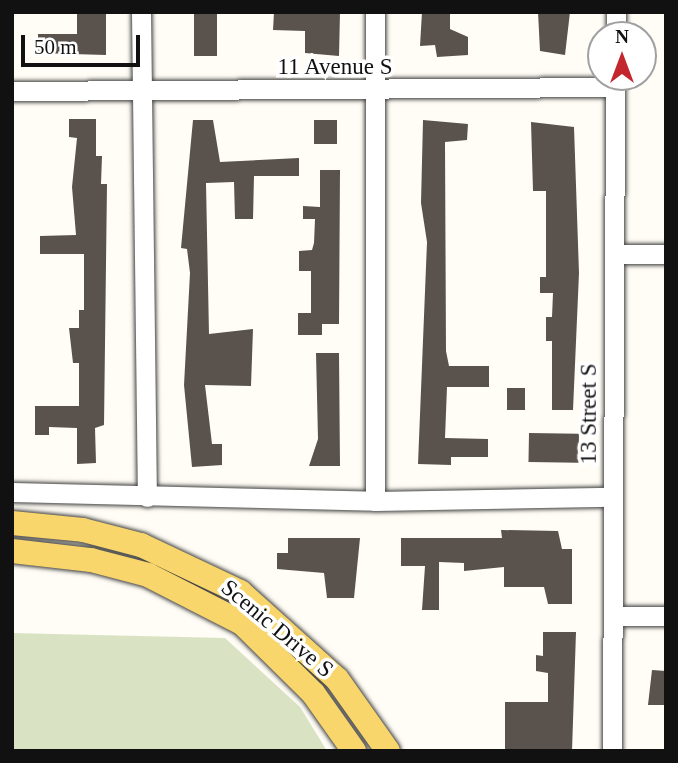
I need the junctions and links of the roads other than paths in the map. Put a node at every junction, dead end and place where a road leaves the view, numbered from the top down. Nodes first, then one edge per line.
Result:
1 (141, 12) edge
2 (375, 12) edge
3 (587, 83) edge
4 (12, 91) edge
5 (141, 91) junction
6 (615, 91) edge
7 (375, 92) junction
8 (614, 254) junction
9 (666, 254) edge
10 (12, 492) edge
11 (147, 496) junction
12 (613, 497) junction
13 (375, 501) junction
14 (12, 523) edge
15 (12, 551) edge
16 (666, 615) edge
17 (612, 616) junction
18 (354, 751) edge
19 (388, 751) edge
20 (612, 751) edge

1 - 5 street
2 - 7 street
3 - 7 street, 11 Avenue S
4 - 5 street, 11 Avenue S
5 - 7 street, 11 Avenue S
5 - 11 street
6 - 8 street, 13 Street S
7 - 13 street
8 - 9 street
8 - 12 street, 13 Street S
10 - 11 street
11 - 13 street
12 - 13 street
12 - 17 street, 13 Street S
14 - 19 main road, Scenic Drive S
15 - 18 main road, Scenic Drive S
16 - 17 street
17 - 20 street, 13 Street S

